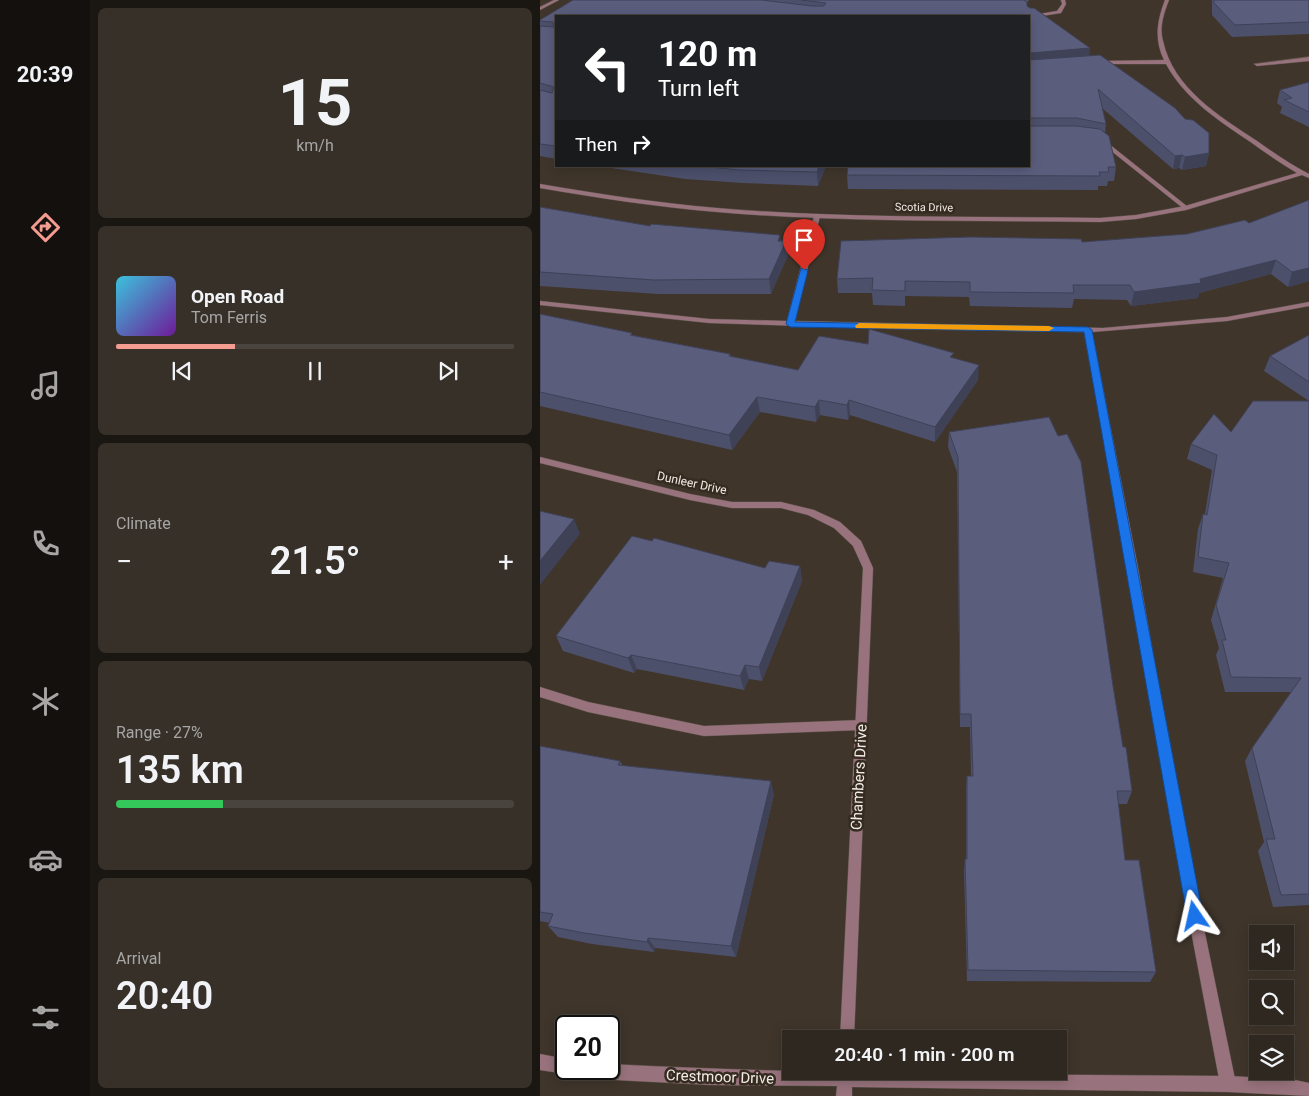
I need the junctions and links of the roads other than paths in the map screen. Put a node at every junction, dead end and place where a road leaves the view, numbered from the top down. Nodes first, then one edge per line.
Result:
1 (557, 0) edge
2 (1063, 0) edge
3 (1166, 0) edge
4 (540, 9) edge
5 (1030, 17) edge
6 (1309, 59) edge
7 (1168, 62) junction
8 (1090, 64) edge
9 (1257, 64) dead end
10 (1092, 138) edge
11 (1306, 174) edge
12 (540, 186) edge
13 (1186, 208) junction
14 (817, 216) junction
15 (540, 303) edge
16 (1309, 304) edge
17 (790, 324) junction
18 (1088, 330) junction
19 (540, 460) edge
20 (838, 525) joint
21 (540, 692) edge
22 (861, 725) junction
23 (847, 1030) edge
24 (540, 1062) edge
25 (555, 1064) edge
26 (620, 1072) edge
27 (782, 1076) edge
28 (845, 1080) edge
29 (1036, 1080) edge
30 (1228, 1084) junction
31 (1309, 1091) edge
32 (844, 1096) edge

1 - 4 street
2 - 5 street
3 - 7 street
6 - 9 street
7 - 8 street
7 - 11 street
10 - 13 street
11 - 13 street, Scotia Drive
12 - 14 street, Scotia Drive
13 - 14 street, Scotia Drive
14 - 17 street
15 - 17 street
16 - 18 street
17 - 18 street
18 - 30 street
19 - 20 street, Dunleer Drive
20 - 22 street, Chambers Drive
21 - 22 street
22 - 23 street, Chambers Drive
24 - 25 street
26 - 27 street, Crestmoor Drive
28 - 32 street
29 - 30 street, Crestmoor Drive
30 - 31 street, Crestmoor Drive

